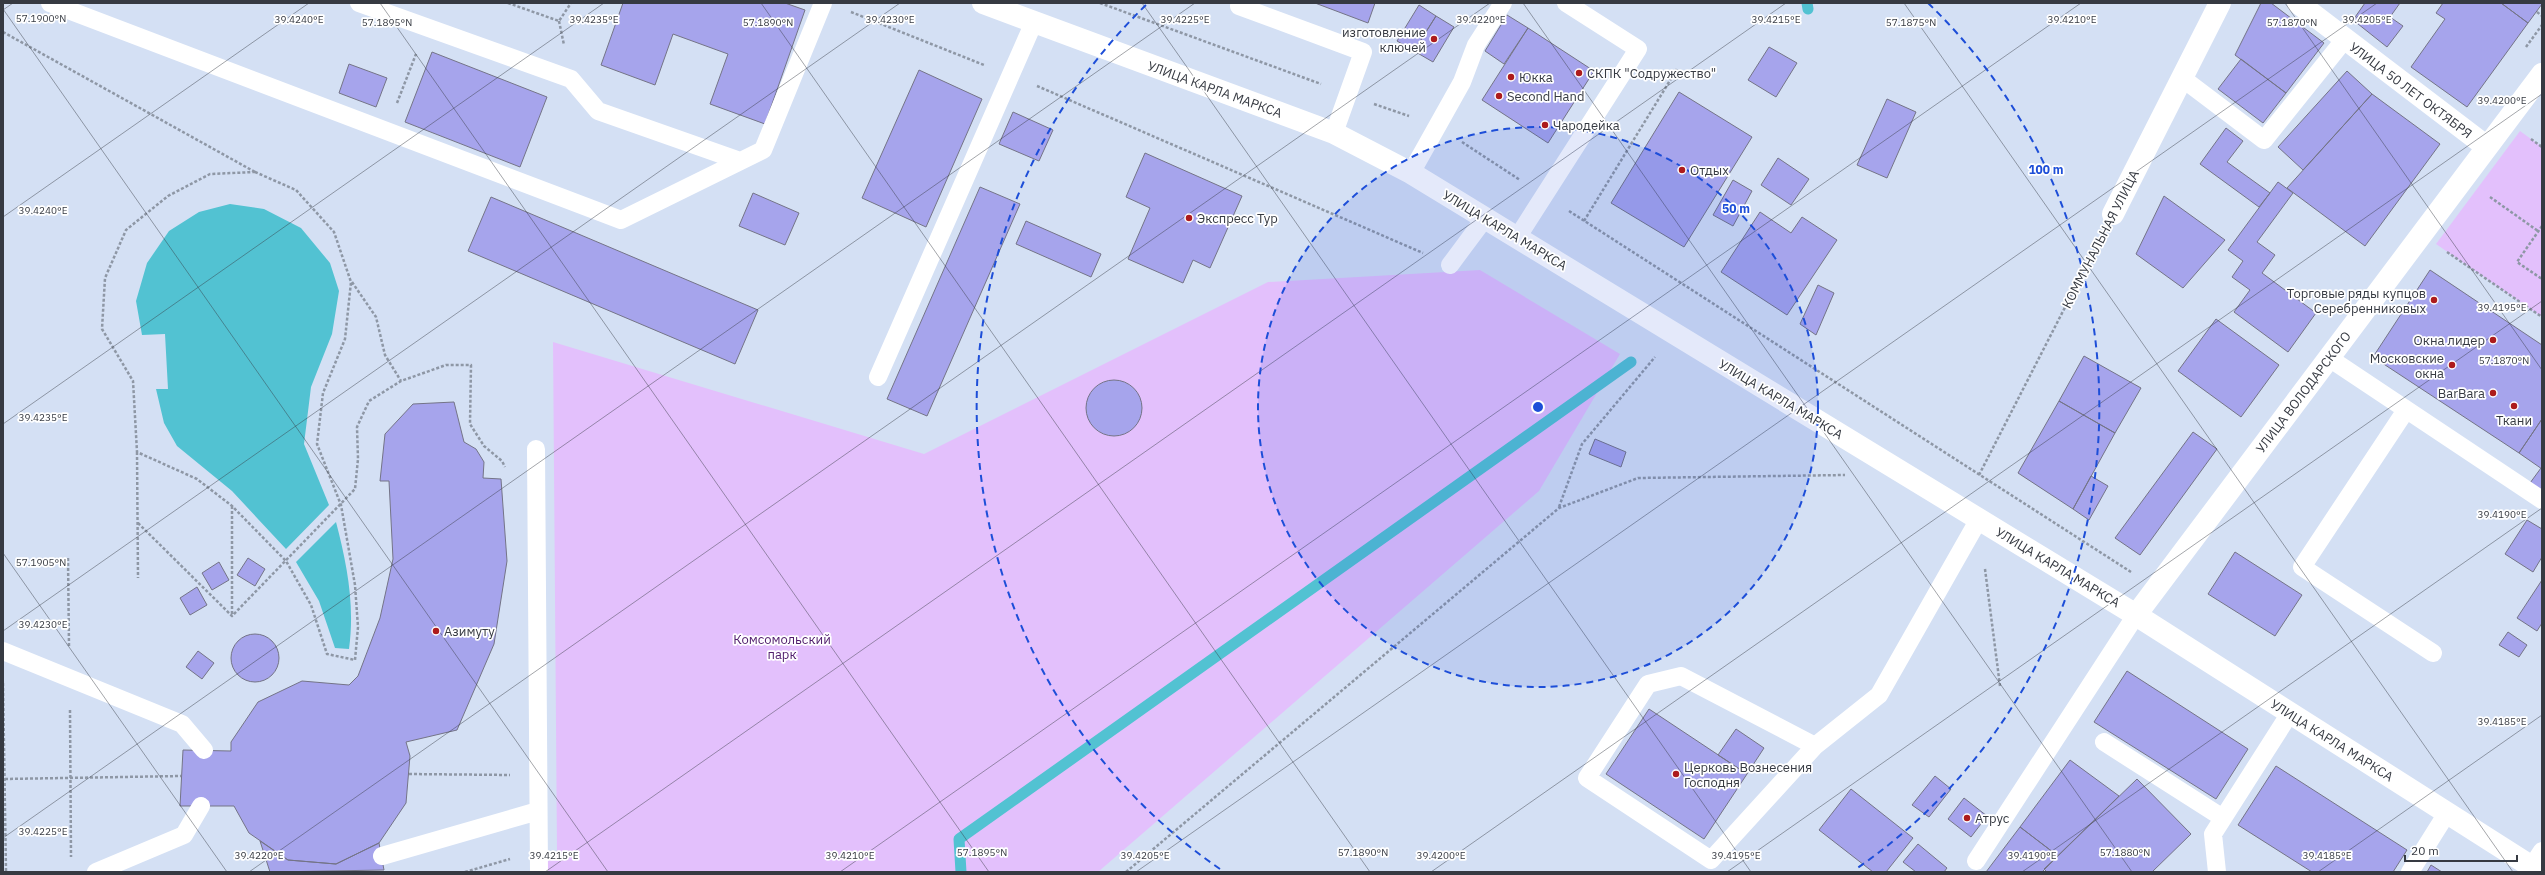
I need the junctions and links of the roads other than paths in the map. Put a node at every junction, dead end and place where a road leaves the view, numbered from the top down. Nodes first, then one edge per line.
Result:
1 (50, 3) edge
2 (359, 3) edge
3 (823, 3) edge
4 (983, 3) edge
5 (1240, 3) edge
6 (1503, 3) edge
7 (1566, 3) edge
8 (2220, 3) edge
9 (2298, 3) edge
10 (1034, 22) junction
11 (2345, 39) junction
12 (2542, 74) edge
13 (2182, 78) junction
14 (1334, 133) junction
15 (2487, 147) junction
16 (740, 161) junction
17 (1411, 173) junction
18 (2113, 214) road end
19 (1485, 218) junction
20 (1517, 238) junction
21 (1450, 265) road end
22 (2329, 358) junction
23 (878, 377) dead end
24 (2406, 410) junction
25 (536, 449) dead end
26 (2542, 500) edge
27 (1979, 519) junction
28 (2136, 615) junction
29 (3, 651) edge
30 (2433, 654) dead end
31 (2290, 713) junction
32 (2104, 742) dead end
33 (1815, 746) junction
34 (204, 750) dead end
35 (201, 806) dead end
36 (538, 811) junction
37 (2447, 812) junction
38 (2223, 818) junction
39 (382, 856) dead end
40 (1976, 862) dead end
41 (2538, 863) edge
42 (96, 872) edge
43 (538, 872) edge
44 (2216, 872) edge
45 (2410, 872) edge

1 - 16 lane
2 - 16 lane
3 - 16 lane
4 - 10 street, УЛИЦА КАРЛА МАРКСА
5 - 14 lane
6 - 17 lane
7 - 20 lane
8 - 13 street, КОММУНАЛЬНАЯ УЛИЦА
9 - 11 street, УЛИЦА 50 ЛЕТ ОКТЯБРЯ
10 - 14 street, УЛИЦА КАРЛА МАРКСА
10 - 23 lane
11 - 13 lane
11 - 15 street, УЛИЦА 50 ЛЕТ ОКТЯБРЯ
12 - 15 street, УЛИЦА ВОЛОДАРСКОГО
13 - 18 street, КОММУНАЛЬНАЯ УЛИЦА
14 - 17 street, УЛИЦА КАРЛА МАРКСА
15 - 22 street, УЛИЦА ВОЛОДАРСКОГО
17 - 19 street, УЛИЦА КАРЛА МАРКСА
19 - 20 street, УЛИЦА КАРЛА МАРКСА
19 - 21 lane
20 - 27 street, УЛИЦА КАРЛА МАРКСА
22 - 24 lane
22 - 28 street, УЛИЦА ВОЛОДАРСКОГО
24 - 26 lane
24 - 30 lane
25 - 36 lane
27 - 28 street, УЛИЦА КАРЛА МАРКСА
27 - 33 lane
28 - 31 street, УЛИЦА КАРЛА МАРКСА
28 - 40 lane
29 - 34 lane
31 - 37 street, УЛИЦА КАРЛА МАРКСА
31 - 38 lane
32 - 38 lane
33 - 33 lane
35 - 42 lane
36 - 39 lane
36 - 43 lane
37 - 41 street, УЛИЦА КАРЛА МАРКСА
37 - 45 lane
38 - 44 lane

